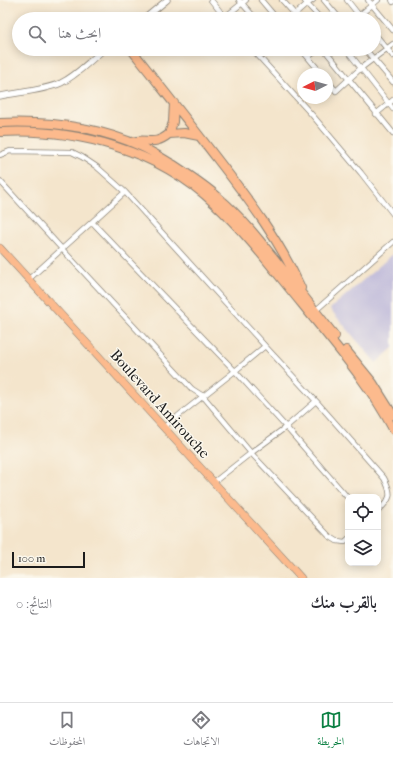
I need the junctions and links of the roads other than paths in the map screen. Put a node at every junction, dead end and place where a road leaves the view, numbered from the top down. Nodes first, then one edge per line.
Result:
1 (167, 0) edge
2 (211, 0) edge
3 (261, 0) edge
4 (282, 0) edge
5 (304, 0) edge
6 (313, 0) edge
7 (324, 0) edge
8 (347, 0) edge
9 (368, 0) edge
10 (378, 0) edge
11 (243, 1) edge
12 (307, 4) junction
13 (372, 5) junction
14 (152, 12) edge
15 (221, 12) edge
16 (232, 12) edge
17 (251, 12) edge
18 (271, 12) edge
19 (293, 12) edge
20 (297, 12) edge
21 (314, 12) edge
22 (334, 12) edge
23 (355, 12) edge
24 (365, 12) edge
25 (378, 12) edge
26 (381, 16) edge
27 (393, 30) edge
28 (381, 42) edge
29 (393, 44) edge
30 (387, 49) junction
31 (381, 54) edge
32 (96, 56) edge
33 (137, 56) edge
34 (259, 56) edge
35 (310, 56) edge
36 (330, 56) edge
37 (352, 56) edge
38 (371, 56) edge
39 (378, 56) edge
40 (393, 56) edge
41 (308, 58) joint
42 (374, 59) junction
43 (317, 68) edge
44 (361, 68) junction
45 (349, 80) junction
46 (393, 82) edge
47 (333, 87) edge
48 (0, 96) edge
49 (393, 100) edge
50 (174, 103) junction
51 (388, 103) junction
52 (393, 109) edge
53 (376, 114) junction
54 (0, 123) edge
55 (0, 132) edge
56 (393, 133) edge
57 (169, 134) junction
58 (199, 136) junction
59 (132, 142) junction
60 (0, 154) edge
61 (0, 181) edge
62 (124, 192) junction
63 (393, 214) edge
64 (92, 222) junction
65 (393, 242) edge
66 (0, 248) edge
67 (62, 249) junction
68 (29, 279) junction
69 (306, 299) junction
70 (315, 311) junction
71 (265, 346) junction
72 (235, 371) junction
73 (203, 396) junction
74 (316, 401) junction
75 (393, 415) edge
76 (286, 427) junction
77 (164, 428) junction
78 (393, 429) edge
79 (251, 453) junction
80 (214, 482) junction
81 (345, 495) edge
82 (381, 508) edge
83 (345, 542) edge
84 (301, 578) edge

1 - 14 street
2 - 15 street
3 - 18 street
4 - 19 street
5 - 12 street
6 - 12 street
7 - 22 street
8 - 23 street
9 - 13 street
10 - 13 street
11 - 16 street
11 - 17 street
12 - 20 street
12 - 21 street
13 - 24 street
13 - 25 street
26 - 27 street
28 - 30 street
29 - 30 street
30 - 31 street
30 - 40 street
32 - 48 street
33 - 50 highway
34 - 63 street
35 - 41 street
36 - 45 street
37 - 44 street
38 - 42 street
39 - 42 street
41 - 43 street
42 - 44 street
42 - 46 street
44 - 45 street
44 - 51 street
45 - 47 street
45 - 53 street
49 - 51 street
50 - 57 highway
50 - 58 highway
51 - 52 street
51 - 53 street
53 - 56 street
54 - 59 highway
55 - 78 highway
57 - 58 highway
57 - 59 highway
58 - 69 highway
59 - 69 highway
60 - 62 street
61 - 67 street
62 - 64 street
62 - 71 street
64 - 67 street
64 - 72 street
65 - 70 street
66 - 68 main road, Boulevard Amirouche
67 - 68 street
67 - 73 street
68 - 77 main road, Boulevard Amirouche
69 - 70 highway
70 - 75 highway
71 - 72 street
71 - 74 street
72 - 73 street
72 - 76 street
73 - 77 street
73 - 79 street
74 - 76 street
74 - 82 street
76 - 79 street
76 - 81 street
77 - 80 main road, Boulevard Amirouche
79 - 80 street
79 - 83 street
80 - 84 main road, Boulevard Amirouche

